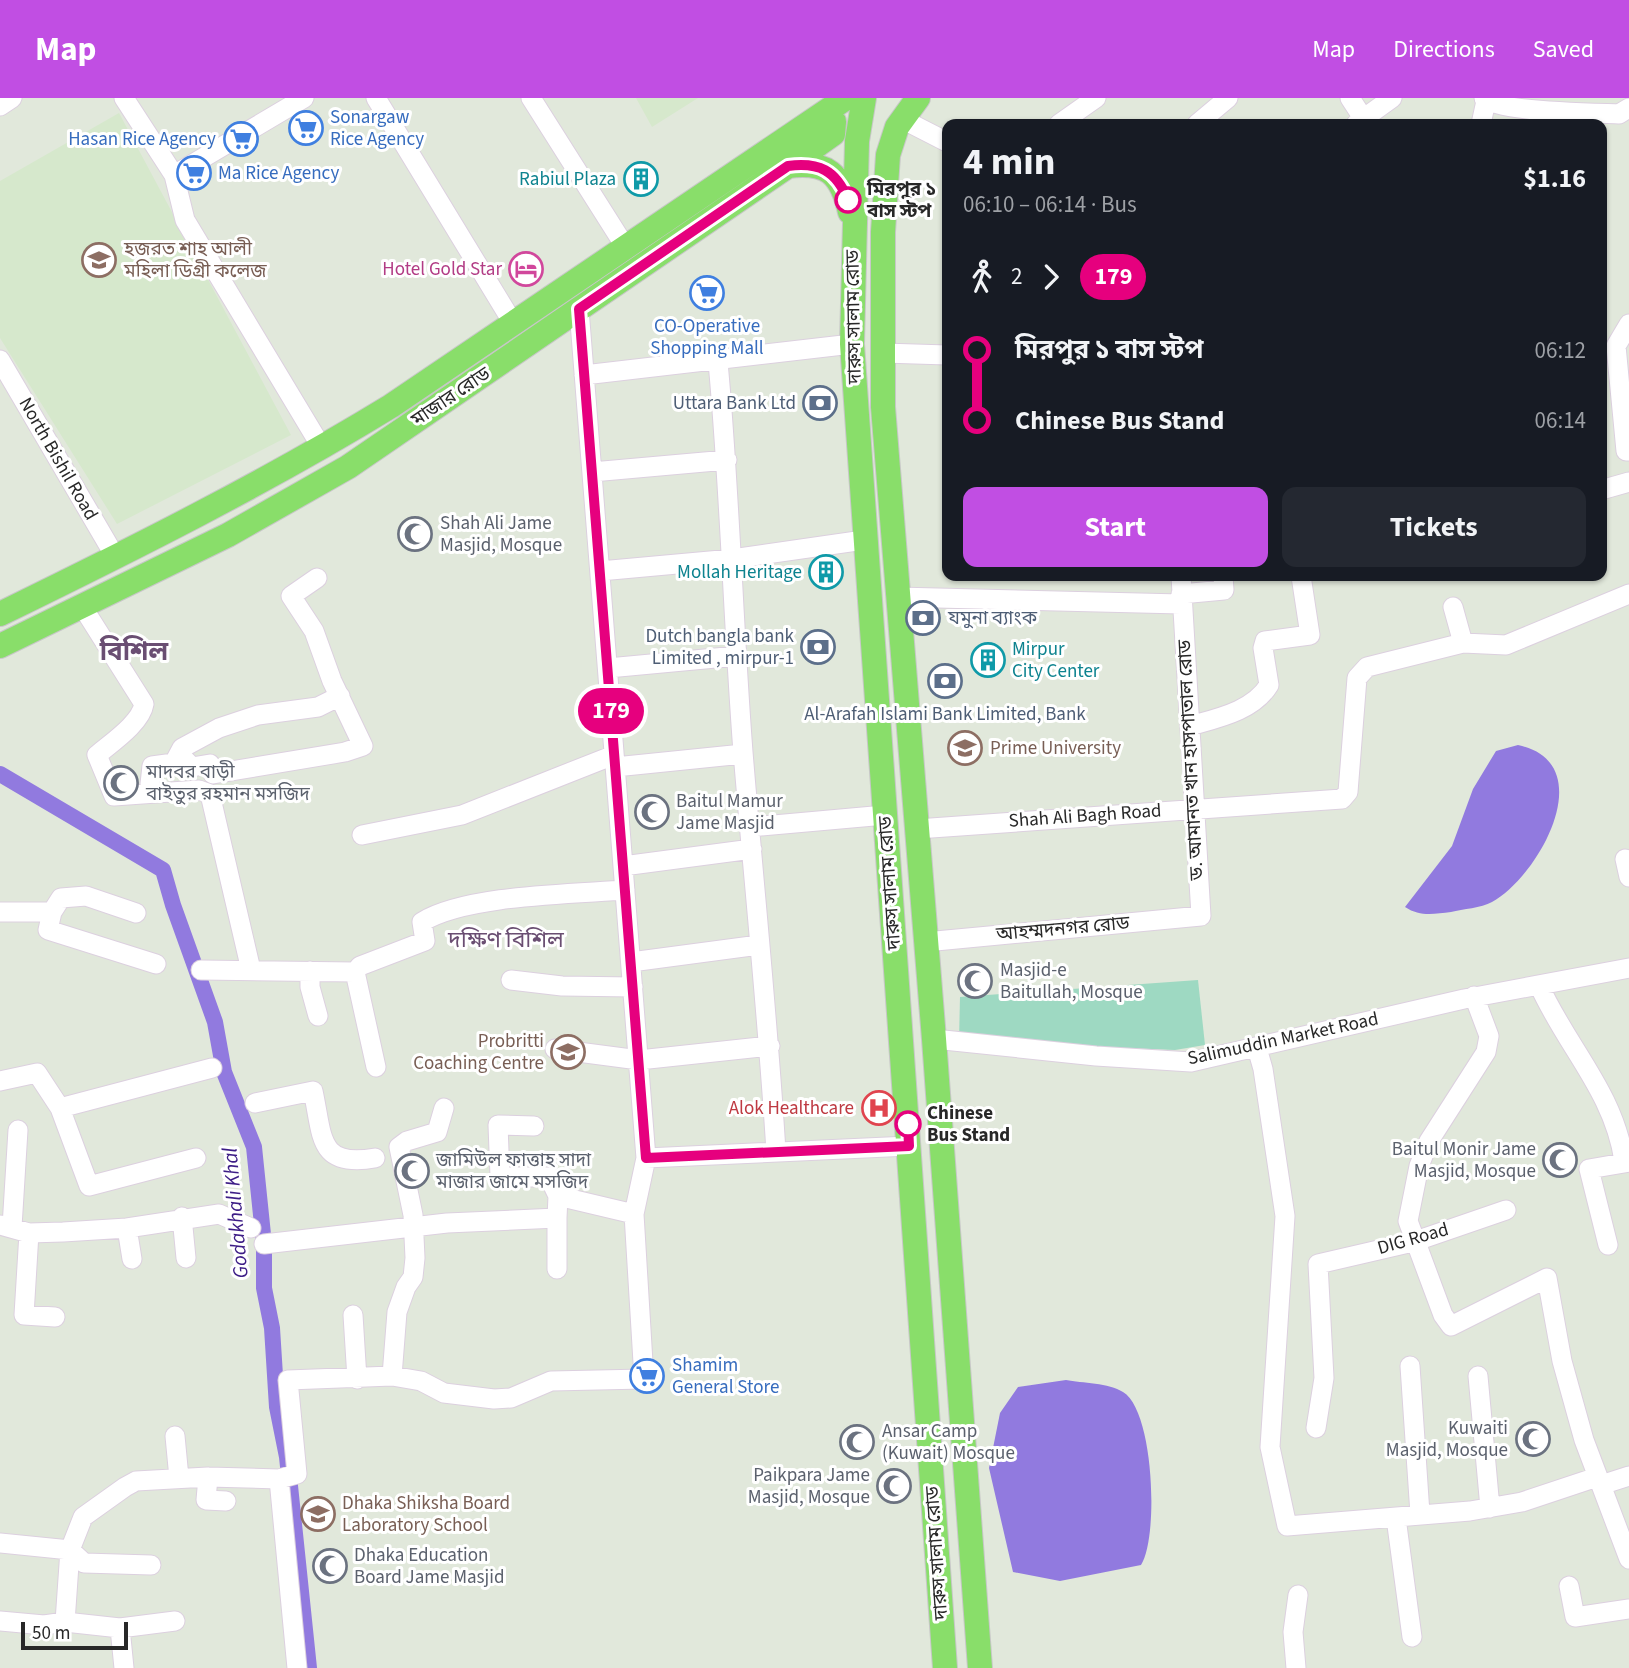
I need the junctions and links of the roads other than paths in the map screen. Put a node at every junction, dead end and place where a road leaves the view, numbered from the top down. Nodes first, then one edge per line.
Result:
1 (12, 98) edge
2 (304, 98) edge
3 (376, 98) edge
4 (531, 98) edge
5 (846, 98) edge
6 (864, 98) edge
7 (918, 98) edge
8 (1096, 98) edge
9 (1228, 98) edge
10 (1350, 98) edge
11 (1392, 98) edge
12 (1485, 99) edge
13 (131, 100) edge
14 (0, 106) edge
15 (1626, 115) edge
16 (822, 116) junction
17 (1559, 117) edge
18 (902, 119) junction
19 (1066, 119) edge
20 (1203, 119) edge
21 (1359, 119) edge
22 (1363, 119) edge
23 (1482, 119) edge
24 (942, 139) edge
25 (788, 166) junction
26 (174, 176) junction
27 (854, 229) junction
28 (633, 258) junction
29 (579, 309) junction
30 (513, 323) junction
31 (1629, 324) edge
32 (852, 344) junction
33 (883, 353) junction
34 (942, 355) edge
35 (0, 360) edge
36 (719, 362) junction
37 (584, 375) junction
38 (322, 448) junction
39 (1629, 451) edge
40 (727, 460) junction
41 (592, 472) junction
42 (1629, 482) edge
43 (1607, 488) edge
44 (213, 509) junction
45 (228, 535) junction
46 (864, 540) junction
47 (116, 558) junction
48 (732, 559) junction
49 (600, 571) junction
50 (317, 578) dead end
51 (1223, 581) edge
52 (1302, 581) edge
53 (131, 582) junction
54 (1181, 591) edge
55 (1629, 594) edge
56 (897, 597) junction
57 (82, 606) junction
58 (1454, 607) dead end
59 (0, 614) edge
60 (1463, 643) junction
61 (0, 646) edge
62 (737, 656) junction
63 (608, 668) junction
64 (340, 696) junction
65 (1190, 726) junction
66 (743, 754) junction
67 (178, 760) junction
68 (615, 761) junction
69 (150, 784) dead end
70 (1194, 808) junction
71 (916, 820) junction
72 (886, 823) junction
73 (751, 827) junction
74 (362, 835) dead end
75 (752, 849) junction
76 (623, 866) junction
77 (625, 890) junction
78 (0, 912) edge
79 (52, 912) junction
80 (136, 913) dead end
81 (1201, 916) joint
82 (925, 942) junction
83 (759, 945) junction
84 (631, 962) junction
85 (156, 964) dead end
86 (1629, 968) edge
87 (201, 970) dead end
88 (251, 970) junction
89 (310, 971) junction
90 (355, 972) junction
91 (511, 980) dead end
92 (1539, 985) junction
93 (633, 986) junction
94 (1474, 996) junction
95 (318, 1016) dead end
96 (934, 1039) junction
97 (770, 1046) junction
98 (1256, 1048) junction
99 (555, 1049) dead end
100 (639, 1060) junction
101 (376, 1067) dead end
102 (212, 1068) dead end
103 (0, 1081) edge
104 (255, 1103) dead end
105 (60, 1108) junction
106 (444, 1108) dead end
107 (534, 1126) dead end
108 (18, 1130) dead end
109 (1625, 1130) edge
110 (909, 1146) junction
111 (776, 1152) junction
112 (196, 1158) dead end
113 (375, 1158) dead end
114 (646, 1158) junction
115 (1627, 1161) edge
116 (558, 1196) junction
117 (1506, 1210) dead end
118 (634, 1214) junction
119 (182, 1217) junction
120 (557, 1218) junction
121 (415, 1226) junction
122 (14, 1228) edge
123 (127, 1228) junction
124 (1413, 1241) junction
125 (1608, 1245) dead end
126 (186, 1258) dead end
127 (132, 1259) dead end
128 (557, 1269) dead end
129 (353, 1315) dead end
130 (55, 1317) dead end
131 (1410, 1366) dead end
132 (392, 1376) junction
133 (1478, 1377) dead end
134 (357, 1379) junction
135 (1317, 1428) dead end
136 (174, 1436) dead end
137 (1629, 1476) edge
138 (208, 1477) junction
139 (286, 1477) junction
140 (179, 1478) junction
141 (1599, 1481) junction
142 (226, 1501) dead end
143 (1490, 1508) junction
144 (1420, 1514) junction
145 (1395, 1518) junction
146 (0, 1543) edge
147 (69, 1550) junction
148 (1629, 1559) edge
149 (151, 1565) dead end
150 (1569, 1586) dead end
151 (1298, 1595) dead end
152 (1629, 1609) edge
153 (0, 1621) edge
154 (65, 1622) junction
155 (175, 1622) dead end
156 (120, 1628) junction
157 (1412, 1637) dead end
158 (124, 1668) edge
159 (297, 1668) edge
160 (945, 1668) edge
161 (979, 1668) edge
162 (1296, 1668) edge

1 - 14 street
2 - 26 street
3 - 30 street
4 - 28 street
5 - 16 main road, মাজার রোড
6 - 27 main road, দারুস সালাম রোড
7 - 18 main road, দারুস সালাম রোড
8 - 19 street
9 - 20 street
10 - 21 street
11 - 22 street
12 - 17 street
12 - 23 street
13 - 26 street
15 - 17 street
16 - 25 main road, মাজার রোড
16 - 28 main road, মাজার রোড
18 - 24 street
18 - 33 main road, দারুস সালাম রোড
25 - 27 main road
25 - 28 main road, মাজার রোড
26 - 38 street
27 - 32 main road, দারুস সালাম রোড
28 - 29 main road, মাজার রোড
28 - 30 main road, মাজার রোড
29 - 37 street
29 - 45 main road, মাজার রোড
30 - 38 main road, মাজার রোড
31 - 39 street
32 - 36 street
32 - 46 main road, দারুস সালাম রোড
33 - 34 street
33 - 56 main road, দারুস সালাম রোড
35 - 47 street, North Bishil Road
36 - 37 street
36 - 40 street
37 - 41 street
38 - 44 main road, মাজার রোড
40 - 41 street
40 - 48 street
41 - 49 street
42 - 43 street
44 - 45 main road
44 - 47 main road, মাজার রোড
45 - 53 main road, মাজার রোড
46 - 48 street
46 - 72 main road, দারুস সালাম রোড
47 - 53 main road
47 - 59 main road, মাজার রোড
48 - 49 street
48 - 62 street
49 - 63 street
50 - 64 street
51 - 54 street
52 - 65 street
53 - 57 main road, মাজার রোড
54 - 56 street
54 - 65 street, ড. আমানত খান হাসপাতাল রোড
55 - 60 street, Shah Ali Bagh Road
56 - 71 main road, দারুস সালাম রোড
57 - 61 main road, মাজার রোড
57 - 88 street
58 - 60 street
60 - 70 street, Shah Ali Bagh Road
62 - 63 street
62 - 66 street
63 - 68 street
64 - 67 street
64 - 67 street
65 - 70 street, ড. আমানত খান হাসপাতাল রোড
66 - 68 street
66 - 73 street
67 - 69 street
68 - 74 street
68 - 76 street
70 - 71 street, Shah Ali Bagh Road
70 - 81 street, ড. আমানত খান হাসপাতাল রোড
71 - 72 main road
71 - 82 main road, দারুস সালাম রোড
72 - 73 street
72 - 110 main road, দারুস সালাম রোড
73 - 75 street
75 - 76 street
75 - 83 street
76 - 77 street
77 - 84 street
77 - 90 street
78 - 79 street
79 - 80 street
79 - 85 street
81 - 82 street, আহম্মদনগর রোড
82 - 96 main road, দারুস সালাম রোড
83 - 84 street
83 - 97 street
84 - 93 street
86 - 92 street, Salimuddin Market Road
87 - 88 street
88 - 89 street
89 - 90 street
89 - 95 street
90 - 101 street
91 - 93 street
92 - 94 street, Salimuddin Market Road
92 - 109 street
93 - 100 street
94 - 98 street, Salimuddin Market Road
94 - 124 street
96 - 98 street, Salimuddin Market Road
96 - 161 main road, দারুস সালাম রোড
97 - 100 street
97 - 111 street
98 - 145 street
99 - 100 street
100 - 114 street
102 - 105 street
103 - 105 street
104 - 113 street
105 - 112 street
106 - 121 street
107 - 116 street
108 - 122 street
109 - 115 street
110 - 111 street
110 - 160 main road, দারুস সালাম রোড
111 - 114 street
114 - 118 street
115 - 125 street
116 - 118 street
116 - 120 street
117 - 124 street, DIG Road
118 - 132 street
119 - 121 street
119 - 123 street
119 - 126 street
120 - 121 street
120 - 128 street
121 - 132 street
122 - 123 street
122 - 130 street
123 - 127 street
124 - 135 street, DIG Road
124 - 141 street
129 - 134 street
131 - 144 street
132 - 134 street
133 - 143 street
134 - 139 street
136 - 140 street
137 - 141 street
138 - 139 street
138 - 140 street
138 - 142 street
139 - 159 street
140 - 147 street
141 - 143 street
141 - 148 street
143 - 144 street
144 - 145 street
145 - 157 street
146 - 147 street
147 - 149 street
147 - 154 street
150 - 152 street
151 - 162 street
153 - 154 street
154 - 156 street
155 - 156 street
156 - 158 street

